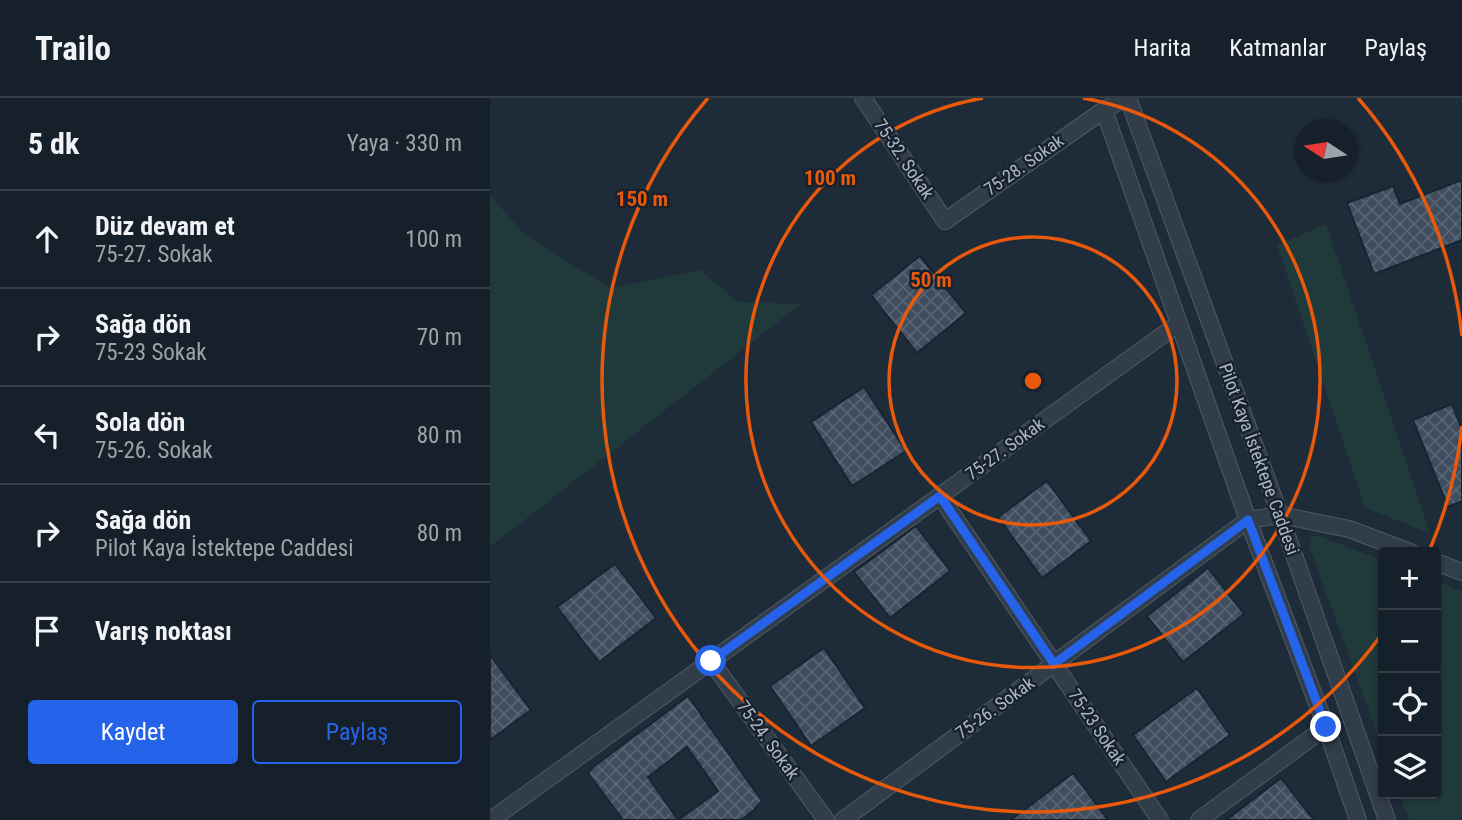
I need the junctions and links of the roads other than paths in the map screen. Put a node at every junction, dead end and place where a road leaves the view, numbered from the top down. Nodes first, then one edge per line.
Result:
1 (863, 98) edge
2 (1117, 101) edge
3 (945, 220) joint
4 (1178, 324) junction
5 (940, 496) junction
6 (1280, 515) junction
7 (1248, 520) junction
8 (1397, 547) edge
9 (1441, 564) edge
10 (1462, 572) edge
11 (711, 661) junction
12 (1054, 664) junction
13 (1326, 727) junction
14 (491, 820) edge
15 (826, 820) edge
16 (843, 820) edge
17 (1160, 820) edge
18 (1199, 820) edge
19 (1358, 820) edge
20 (1387, 820) edge

1 - 3 street, 75-32. Sokak
2 - 3 street, 75-28. Sokak
2 - 4 street, Pilot Kaya İstektepe Caddesi
2 - 6 street, Pilot Kaya İstektepe Caddesi
4 - 5 street, 75-27. Sokak
4 - 7 street, Pilot Kaya İstektepe Caddesi
5 - 11 street, 75-27. Sokak
5 - 12 street, 75-23 Sokak
6 - 7 street
6 - 8 street
6 - 20 street, Pilot Kaya İstektepe Caddesi
7 - 12 street, 75-26. Sokak
7 - 13 street, Pilot Kaya İstektepe Caddesi
9 - 10 street
11 - 14 street, 75-27. Sokak
11 - 15 street, 75-24. Sokak
12 - 16 street, 75-26. Sokak
12 - 17 street, 75-23 Sokak
13 - 18 street
13 - 19 street, Pilot Kaya İstektepe Caddesi

